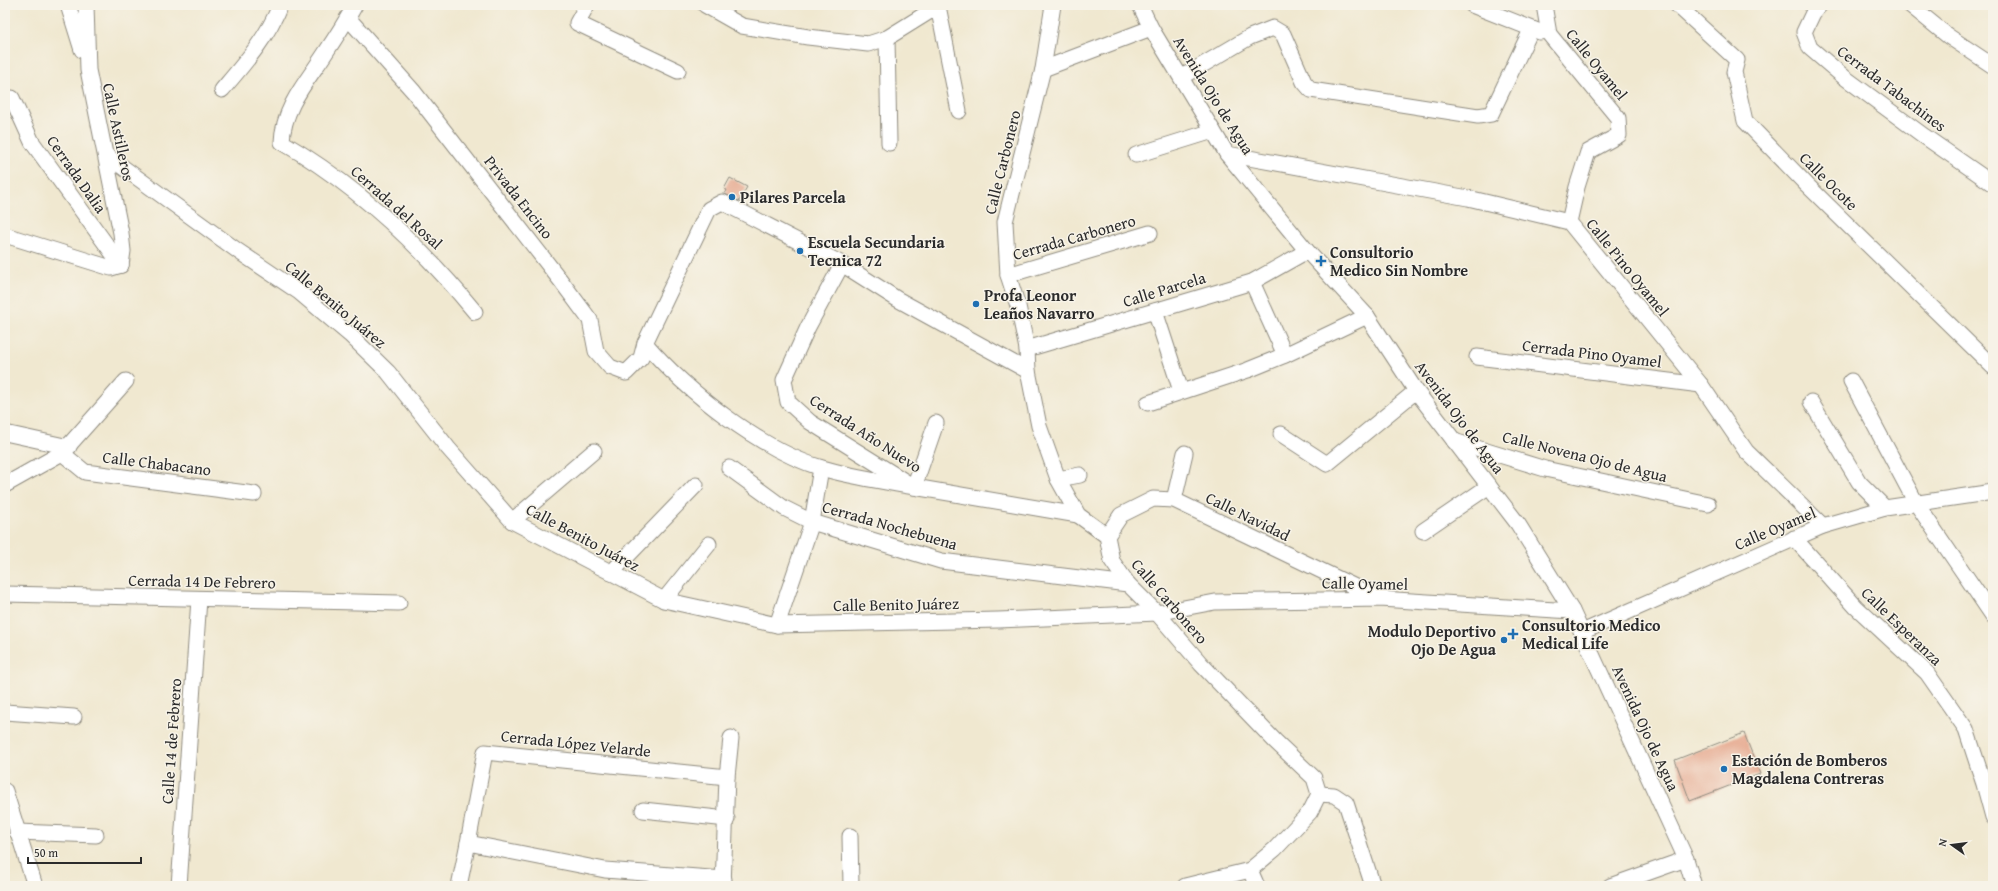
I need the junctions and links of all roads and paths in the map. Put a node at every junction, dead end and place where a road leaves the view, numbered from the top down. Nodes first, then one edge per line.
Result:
1 (68, 5) edge
2 (86, 5) edge
3 (280, 5) edge
4 (587, 5) edge
5 (705, 5) edge
6 (1053, 5) edge
7 (1140, 5) edge
8 (1472, 5) edge
9 (1544, 5) edge
10 (1677, 5) edge
11 (1820, 5) edge
12 (939, 6) edge
13 (1913, 6) edge
14 (351, 11) edge
15 (1151, 28) junction
16 (1532, 30) junction
17 (1549, 34) junction
18 (887, 38) junction
19 (1993, 66) edge
20 (1043, 69) junction
21 (88, 70) junction
22 (678, 71) dead end
23 (1182, 77) junction
24 (222, 90) dead end
25 (12, 98) dead end
26 (959, 111) dead end
27 (1213, 131) junction
28 (889, 143) dead end
29 (1227, 154) junction
30 (106, 155) junction
31 (1136, 155) dead end
32 (1993, 184) edge
33 (1569, 222) junction
34 (1150, 233) dead end
35 (5, 235) edge
36 (1307, 251) junction
37 (842, 264) junction
38 (120, 265) junction
39 (1008, 275) junction
40 (1252, 282) junction
41 (1155, 311) junction
42 (475, 312) dead end
43 (1367, 316) junction
44 (645, 343) junction
45 (1027, 349) junction
46 (1286, 355) junction
47 (1477, 357) dead end
48 (1993, 367) edge
49 (1028, 371) junction
50 (126, 381) dead end
51 (1851, 381) dead end
52 (1701, 385) junction
53 (1181, 391) junction
54 (1416, 391) junction
55 (1811, 402) dead end
56 (1148, 403) dead end
57 (936, 423) dead end
58 (5, 433) edge
59 (1281, 434) dead end
60 (1454, 441) junction
61 (65, 450) junction
62 (594, 451) dead end
63 (1186, 452) dead end
64 (729, 468) dead end
65 (821, 468) junction
66 (1080, 475) dead end
67 (1058, 479) junction
68 (5, 485) edge
69 (696, 485) dead end
70 (1489, 486) junction
71 (914, 487) junction
72 (1993, 492) edge
73 (254, 494) dead end
74 (1174, 500) junction
75 (1916, 503) junction
76 (1708, 504) dead end
77 (1885, 508) junction
78 (1078, 515) junction
79 (512, 521) junction
80 (812, 522) junction
81 (1823, 526) junction
82 (1423, 531) dead end
83 (1107, 536) junction
84 (1794, 538) junction
85 (709, 544) dead end
86 (611, 573) junction
87 (1128, 584) junction
88 (5, 594) edge
89 (199, 599) junction
90 (1380, 599) junction
91 (664, 600) junction
92 (398, 603) dead end
93 (1572, 611) junction
94 (1157, 613) junction
95 (1993, 616) edge
96 (777, 625) junction
97 (1582, 632) junction
98 (5, 712) edge
99 (74, 717) dead end
100 (731, 738) dead end
101 (727, 777) junction
102 (5, 791) edge
103 (1319, 794) junction
104 (643, 810) dead end
105 (1993, 817) edge
106 (727, 819) junction
107 (17, 832) junction
108 (96, 835) dead end
109 (850, 836) dead end
110 (468, 843) junction
111 (1686, 859) junction
112 (1250, 870) junction
113 (724, 882) edge
114 (35, 886) edge
115 (179, 886) edge
116 (459, 886) edge
117 (852, 886) edge
118 (1184, 886) edge
119 (1257, 886) edge
120 (1373, 886) edge
121 (1610, 886) edge
122 (1694, 886) edge

1 - 21 street
2 - 21 street, Calle Astilleros
3 - 24 street
4 - 22 street
5 - 18 street
6 - 20 street, Calle Carbonero
7 - 15 street, Avenida Ojo de Agua
8 - 16 street
9 - 17 street, Calle Oyamel
10 - 48 street, Calle Ocote
11 - 32 street, Cerrada Tabachines
12 - 18 street
12 - 26 street
13 - 19 street
14 - 42 street, Cerrada del Rosal
14 - 44 street, Privada Encino
15 - 20 street
15 - 23 street, Avenida Ojo de Agua
16 - 17 street
16 - 23 street
17 - 33 street, Calle Oyamel
18 - 28 street
20 - 39 street, Calle Carbonero
21 - 30 street, Calle Astilleros
23 - 27 street, Avenida Ojo de Agua
25 - 38 street, Cerrada Dalia
27 - 29 street, Avenida Ojo de Agua
27 - 31 street
29 - 33 street, Calle Pino Oyamel
29 - 36 street, Avenida Ojo de Agua
30 - 38 street, Calle Astilleros
30 - 79 street, Calle Benito Juárez
33 - 52 street, Calle Pino Oyamel
34 - 39 street, Cerrada Carbonero
35 - 38 street
36 - 40 street, Calle Parcela
36 - 43 street, Avenida Ojo de Agua
37 - 44 street
37 - 49 street
37 - 71 street, Cerrada Año Nuevo
39 - 45 street, Calle Carbonero
40 - 41 street, Calle Parcela
40 - 46 street
41 - 45 street, Calle Parcela
41 - 53 street
43 - 46 street
43 - 54 street, Avenida Ojo de Agua
44 - 65 street
45 - 49 street, Calle Carbonero
46 - 53 street
47 - 52 street, Cerrada Pino Oyamel
49 - 67 street, Calle Carbonero
50 - 61 street
51 - 75 street
52 - 81 street, Calle Pino Oyamel
53 - 56 street
54 - 59 street
54 - 60 street, Avenida Ojo de Agua
55 - 77 street
57 - 71 street
58 - 61 street
60 - 70 street, Avenida Ojo de Agua
60 - 76 street, Calle Novena Ojo de Agua
61 - 68 street
61 - 73 street, Calle Chabacano
62 - 79 street
63 - 74 street
64 - 80 street, Cerrada Nochebuena
65 - 71 street
65 - 80 street
66 - 67 street
67 - 78 street, Calle Carbonero
69 - 86 street
70 - 82 street
70 - 93 street, Avenida Ojo de Agua
71 - 78 street, Cerrada Año Nuevo
72 - 75 street, Calle Oyamel
74 - 83 street, Calle Navidad
74 - 90 street, Calle Navidad
75 - 77 street, Calle Oyamel
75 - 95 street
77 - 81 street, Calle Oyamel
78 - 83 street, Calle Carbonero
79 - 86 street, Calle Benito Juárez
80 - 87 street, Cerrada Nochebuena
80 - 96 street
81 - 84 street, Calle Oyamel
83 - 87 street, Calle Carbonero
84 - 97 street, Calle Oyamel
84 - 105 street, Calle Esperanza
85 - 91 street
86 - 91 street, Calle Benito Juárez
87 - 94 street, Calle Carbonero
88 - 89 street, Cerrada 14 De Febrero
89 - 92 street, Cerrada 14 De Febrero
89 - 115 street, Calle 14 de Febrero
90 - 93 street, Calle Oyamel
90 - 94 street, Calle Oyamel
91 - 96 street, Calle Benito Juárez
93 - 97 street, Avenida Ojo de Agua
94 - 96 street, Calle Benito Juárez
94 - 103 street, Calle Carbonero
97 - 111 street, Avenida Ojo de Agua
98 - 99 street
100 - 101 street
101 - 106 street
101 - 110 street, Cerrada López Velarde
102 - 107 street
103 - 112 street
103 - 120 street
104 - 106 street
106 - 113 street
107 - 108 street
107 - 114 street
109 - 117 street
110 - 113 street
110 - 116 street, Cerrada López Velarde
111 - 121 street
111 - 122 street, Avenida Ojo de Agua
112 - 118 street
112 - 119 street

